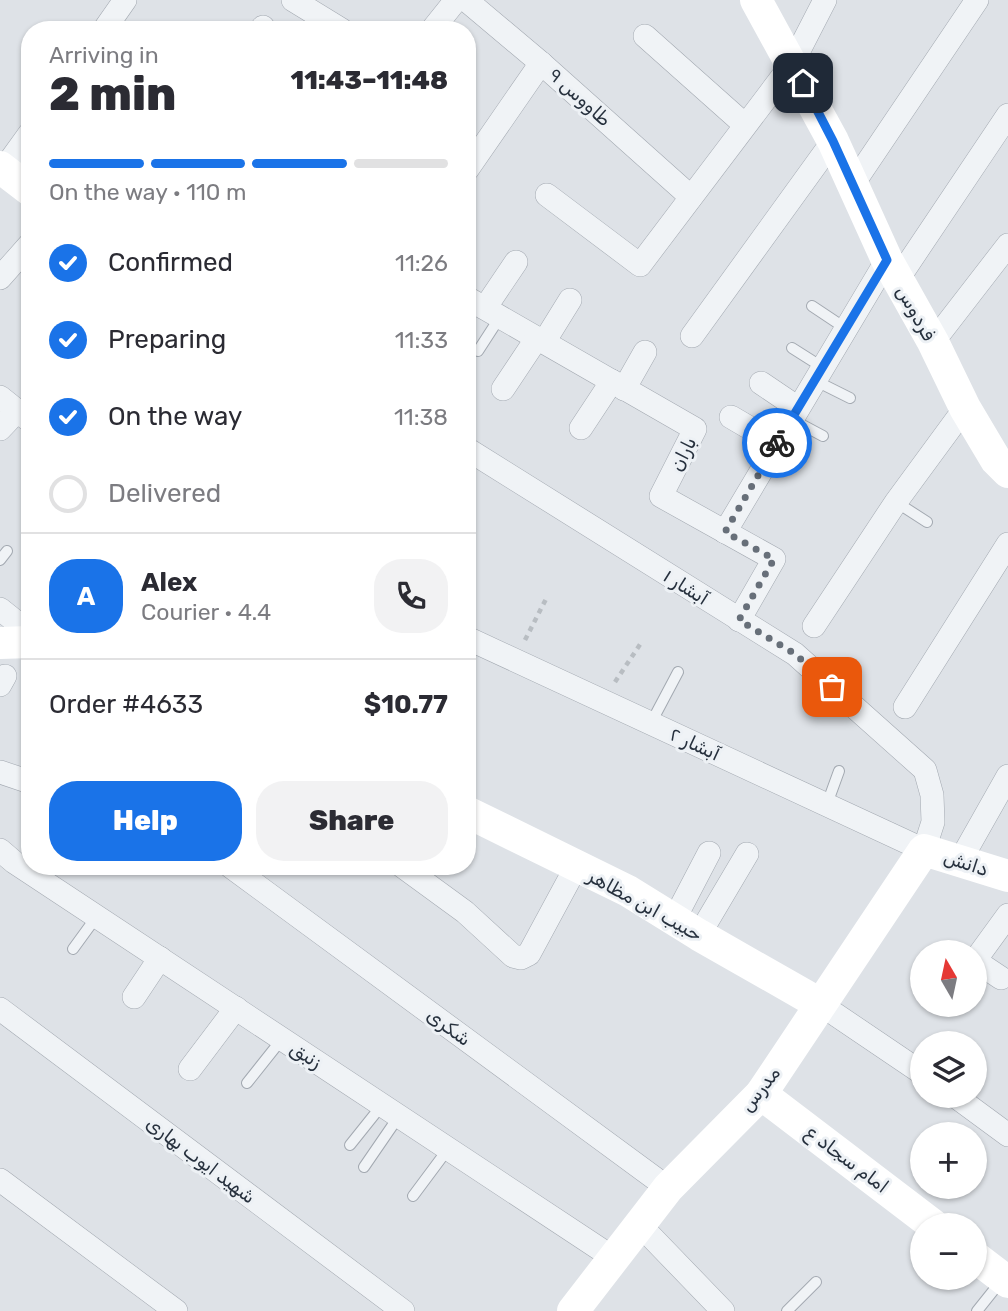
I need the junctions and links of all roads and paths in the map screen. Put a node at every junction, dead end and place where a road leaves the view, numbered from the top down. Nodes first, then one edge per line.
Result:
1 (125, 0) edge
2 (293, 0) edge
3 (456, 0) edge
4 (466, 0) edge
5 (756, 0) edge
6 (825, 0) edge
7 (977, 0) edge
8 (110, 21) edge
9 (327, 21) edge
10 (439, 21) edge
11 (645, 36) dead end
12 (541, 63) junction
13 (792, 64) junction
14 (1008, 115) edge
15 (745, 125) junction
16 (833, 141) junction
17 (21, 145) edge
18 (476, 157) edge
19 (2, 168) edge
20 (21, 183) edge
21 (853, 184) junction
22 (547, 195) dead end
23 (691, 197) junction
24 (1008, 245) edge
25 (21, 254) edge
26 (516, 262) dead end
27 (892, 270) junction
28 (0, 278) edge
29 (570, 300) dead end
30 (812, 306) dead end
31 (479, 309) edge
32 (845, 328) junction
33 (692, 336) dead end
34 (540, 340) junction
35 (933, 342) junction
36 (792, 348) dead end
37 (478, 351) dead end
38 (645, 352) dead end
39 (818, 373) junction
40 (761, 383) dead end
41 (618, 385) junction
42 (503, 389) dead end
43 (850, 398) dead end
44 (965, 408) junction
45 (16, 409) edge
46 (794, 414) junction
47 (731, 417) dead end
48 (581, 428) dead end
49 (0, 429) edge
50 (823, 436) dead end
51 (777, 444) junction
52 (476, 455) edge
53 (1004, 459) edge
54 (896, 502) junction
55 (927, 522) dead end
56 (725, 532) junction
57 (1008, 544) edge
58 (546, 599) dead end
59 (0, 609) edge
60 (739, 620) junction
61 (21, 626) edge
62 (814, 626) dead end
63 (21, 642) edge
64 (476, 642) edge
65 (0, 643) edge
66 (640, 643) dead end
67 (515, 660) junction
68 (678, 672) dead end
69 (603, 701) junction
70 (905, 707) dead end
71 (651, 723) junction
72 (839, 771) dead end
73 (0, 772) edge
74 (1008, 776) edge
75 (21, 779) edge
76 (827, 804) junction
77 (476, 817) edge
78 (0, 850) edge
79 (923, 850) junction
80 (709, 853) dead end
81 (747, 854) dead end
82 (960, 861) junction
83 (21, 867) edge
84 (576, 867) junction
85 (34, 875) edge
86 (242, 875) edge
87 (414, 875) edge
88 (1008, 876) edge
89 (1008, 915) edge
90 (97, 916) junction
91 (687, 928) junction
92 (73, 949) dead end
93 (160, 958) junction
94 (1001, 978) dead end
95 (134, 997) dead end
96 (820, 1004) junction
97 (0, 1009) edge
98 (236, 1009) junction
99 (282, 1039) junction
100 (910, 1065) edge
101 (190, 1069) dead end
102 (247, 1083) dead end
103 (761, 1094) junction
104 (974, 1108) edge
105 (390, 1111) junction
106 (1006, 1129) edge
107 (350, 1145) dead end
108 (448, 1149) junction
109 (364, 1167) dead end
110 (0, 1180) edge
111 (668, 1188) junction
112 (413, 1196) dead end
113 (917, 1213) edge
114 (640, 1224) junction
115 (614, 1259) junction
116 (987, 1266) edge
117 (1006, 1280) edge
118 (816, 1282) dead end
119 (176, 1311) edge
120 (403, 1311) edge
121 (573, 1311) edge
122 (723, 1311) edge
123 (787, 1311) edge
124 (977, 1311) edge

1 - 8 street
2 - 9 street
3 - 10 street
4 - 12 street, طاووس ۹
5 - 13 street, فردوس
6 - 13 street
7 - 21 street
11 - 15 street
12 - 18 street
12 - 23 street, طاووس ۹
13 - 15 street
13 - 16 street, فردوس
14 - 27 street
15 - 23 street
16 - 21 street, فردوس
16 - 33 street
17 - 19 street
19 - 20 street
21 - 27 street, فردوس
22 - 23 street
24 - 35 street
25 - 28 street
26 - 31 street
27 - 32 street
27 - 35 street, فردوس
29 - 34 street
30 - 32 lane
31 - 34 street, باران
31 - 37 lane
32 - 39 street
34 - 41 street, باران
34 - 42 street
35 - 44 street, فردوس
36 - 39 lane
38 - 41 street
39 - 43 lane
39 - 46 street
40 - 46 street
41 - 48 street
41 - 56 street, باران
44 - 53 street, فردوس
44 - 54 street
45 - 49 street
46 - 50 lane
46 - 51 street
47 - 51 street
51 - 56 street
52 - 60 street, آبشار ۱
54 - 55 lane
54 - 62 street
56 - 60 street, باران
57 - 70 street
58 - 67 path
59 - 61 street
60 - 79 street, آبشار ۱
63 - 65 street
64 - 67 street, آبشار ۲
66 - 69 path
67 - 69 street, آبشار ۲
68 - 71 lane
69 - 71 street, آبشار ۲
71 - 76 street, آبشار ۲
72 - 76 lane
73 - 75 street
74 - 82 street
76 - 79 street, آبشار ۲
77 - 84 street, حبیب ابن مظاهر
78 - 83 street, زنبق
79 - 82 street, دانش
79 - 96 street, مدرس
80 - 91 street
81 - 91 street
82 - 88 street, دانش
84 - 87 street
84 - 91 street, حبیب ابن مظاهر
85 - 90 street, زنبق
86 - 111 street, شکری
89 - 94 street
90 - 92 lane
90 - 93 street, زنبق
91 - 96 street, حبیب ابن مظاهر
93 - 95 street
93 - 98 street, زنبق
96 - 100 street
96 - 103 street, مدرس
97 - 120 street, شهید ایوب بهاری
98 - 99 street, زنبق
98 - 101 street
99 - 102 lane
99 - 105 street, زنبق
103 - 111 street, مدرس
103 - 113 street, امام سجاد ع
104 - 106 street
105 - 107 lane
105 - 108 street, زنبق
105 - 109 lane
108 - 112 lane
108 - 115 street, زنبق
110 - 119 street
111 - 114 street, مدرس
114 - 115 street, مدرس
114 - 122 street
115 - 121 street, مدرس
116 - 117 street
117 - 124 lane
118 - 123 lane

